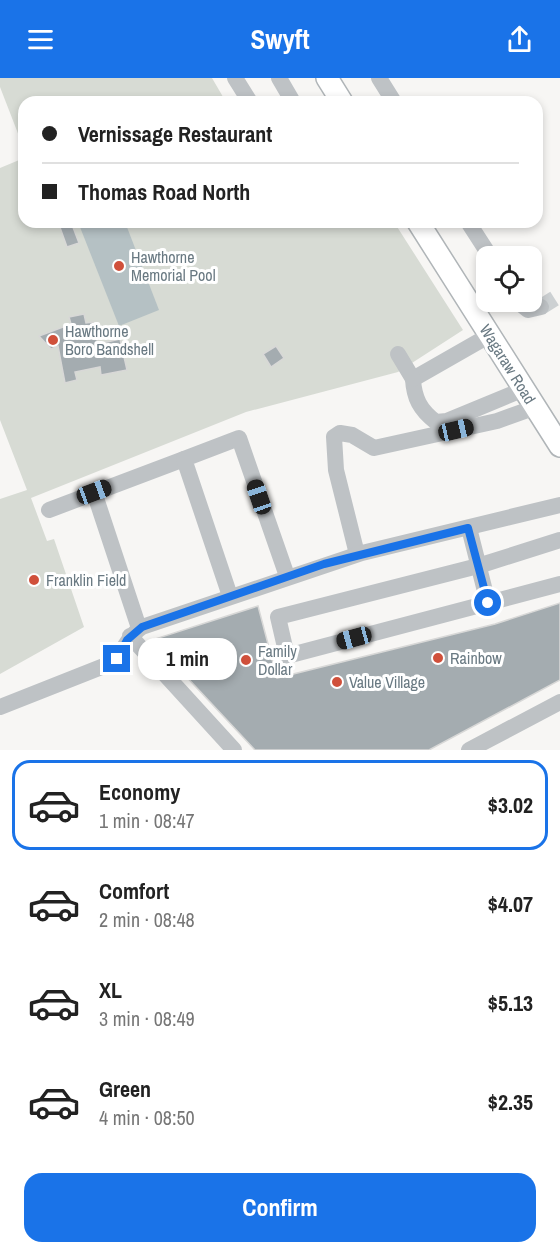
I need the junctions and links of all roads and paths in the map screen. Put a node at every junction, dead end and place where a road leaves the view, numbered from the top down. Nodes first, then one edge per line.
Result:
1 (236, 78) edge
2 (279, 78) edge
3 (327, 78) edge
4 (379, 78) edge
5 (246, 96) edge
6 (290, 96) edge
7 (338, 96) edge
8 (390, 96) edge
9 (422, 228) edge
10 (472, 228) edge
11 (484, 246) edge
12 (490, 335) junction
13 (398, 354) dead end
14 (413, 379) junction
15 (524, 389) junction
16 (536, 407) junction
17 (560, 446) edge
18 (184, 459) junction
19 (94, 492) junction
20 (560, 505) edge
21 (48, 510) dead end
22 (468, 528) junction
23 (560, 540) edge
24 (357, 554) junction
25 (478, 566) junction
26 (287, 576) junction
27 (560, 584) edge
28 (230, 596) junction
29 (488, 603) junction
30 (135, 632) junction
31 (560, 702) edge
32 (0, 707) edge
33 (491, 745) edge
34 (234, 750) edge
35 (469, 750) edge

1 - 5 street
2 - 6 street
3 - 7 main road
4 - 8 street
9 - 12 main road, Wagaraw Road
10 - 11 street
12 - 14 street
12 - 15 main road, Wagaraw Road
13 - 14 street
14 - 15 street
15 - 16 main road, Wagaraw Road
16 - 17 main road, Wagaraw Road
16 - 24 street
18 - 19 street
18 - 26 street
18 - 28 street
19 - 21 street
19 - 30 street
20 - 22 street
22 - 24 street
22 - 25 street
23 - 25 street
24 - 26 street
25 - 29 street
25 - 29 street
26 - 28 street
27 - 29 street
28 - 30 street
30 - 32 street
30 - 34 street
31 - 33 street
33 - 35 street

